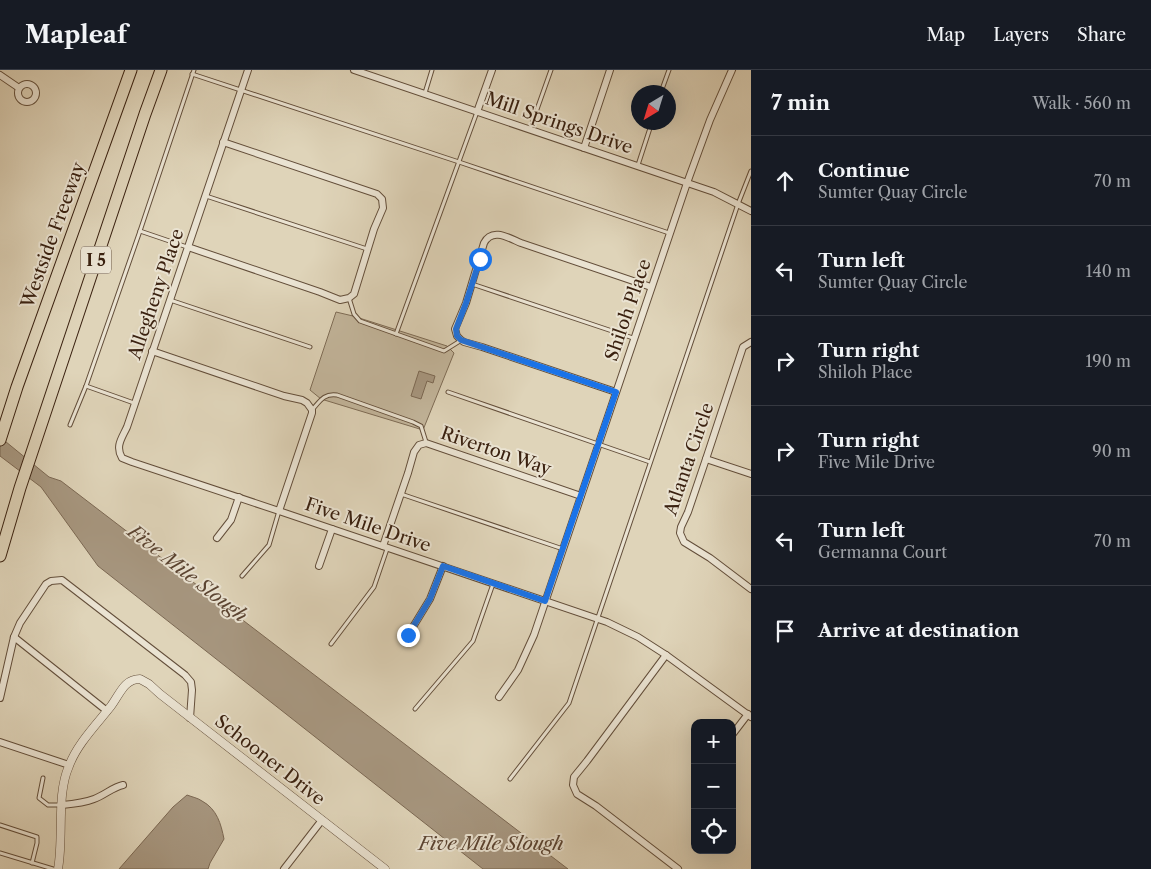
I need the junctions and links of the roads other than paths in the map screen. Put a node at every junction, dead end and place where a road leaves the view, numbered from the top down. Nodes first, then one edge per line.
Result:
1 (131, 70) edge
2 (161, 70) edge
3 (248, 70) edge
4 (354, 70) edge
5 (432, 70) edge
6 (492, 70) edge
7 (551, 70) edge
8 (610, 70) edge
9 (669, 70) edge
10 (732, 70) edge
11 (193, 72) edge
12 (371, 73) edge
13 (0, 75) edge
14 (664, 85) edge
15 (19, 88) dead end
16 (241, 90) junction
17 (424, 94) junction
18 (478, 112) junction
19 (530, 130) junction
20 (649, 130) edge
21 (223, 142) junction
22 (584, 148) junction
23 (459, 162) junction
24 (638, 166) junction
25 (751, 171) edge
26 (687, 182) junction
27 (205, 195) junction
28 (738, 204) junction
29 (751, 211) edge
30 (140, 231) junction
31 (669, 234) junction
32 (188, 247) junction
33 (367, 249) junction
34 (472, 284) junction
35 (651, 287) junction
36 (349, 298) junction
37 (170, 300) junction
38 (396, 334) junction
39 (634, 338) junction
40 (461, 340) junction
41 (751, 342) edge
42 (310, 346) dead end
43 (152, 351) junction
44 (86, 386) junction
45 (448, 392) dead end
46 (616, 392) junction
47 (134, 404) junction
48 (312, 410) junction
49 (70, 425) dead end
50 (0, 440) edge
51 (426, 443) junction
52 (598, 443) junction
53 (120, 454) joint
54 (706, 459) junction
55 (650, 462) junction
56 (751, 474) edge
57 (401, 494) junction
58 (581, 496) junction
59 (239, 497) junction
60 (279, 511) junction
61 (332, 529) junction
62 (217, 538) dead end
63 (385, 547) junction
64 (563, 549) junction
65 (0, 556) edge
66 (319, 566) dead end
67 (443, 566) junction
68 (242, 576) dead end
69 (493, 583) junction
70 (751, 589) edge
71 (545, 601) junction
72 (596, 619) junction
73 (408, 635) dead end
74 (14, 637) junction
75 (330, 644) dead end
76 (666, 655) junction
77 (499, 697) dead end
78 (0, 698) edge
79 (415, 709) dead end
80 (107, 711) junction
81 (749, 716) edge
82 (190, 718) junction
83 (736, 731) edge
84 (0, 742) edge
85 (69, 765) junction
86 (43, 778) dead end
87 (510, 779) dead end
88 (123, 785) dead end
89 (62, 805) junction
90 (322, 820) junction
91 (0, 825) edge
92 (0, 853) edge
93 (32, 863) junction
94 (53, 869) edge
95 (58, 869) edge
96 (284, 869) edge
97 (386, 869) edge
98 (678, 869) edge

1 - 50 highway, Westside Freeway / I 5
2 - 65 highway, I 5
3 - 16 street, Allegheny Place
4 - 12 street, Mill Springs Drive
5 - 17 lane
6 - 18 street
7 - 19 lane
8 - 22 street
9 - 14 lane
10 - 26 street, Shiloh Place
11 - 16 lane
11 - 30 lane
12 - 17 street, Mill Springs Drive
13 - 15 street
16 - 21 street, Allegheny Place
16 - 23 lane
17 - 18 street, Mill Springs Drive
18 - 19 street, Mill Springs Drive
18 - 23 lane
19 - 22 street, Mill Springs Drive
20 - 24 lane
21 - 27 street, Allegheny Place
21 - 33 street
22 - 24 street, Mill Springs Drive
23 - 31 lane
23 - 38 lane
24 - 26 street, Mill Springs Drive
25 - 28 lane
26 - 28 street, Mill Springs Drive
26 - 31 street, Shiloh Place
27 - 32 street, Allegheny Place
27 - 33 lane
28 - 29 street, Mill Springs Drive
28 - 55 lane
30 - 32 lane
30 - 44 lane
31 - 35 street, Shiloh Place
32 - 36 street
32 - 37 street, Allegheny Place
33 - 36 street
34 - 35 street
34 - 39 lane
34 - 40 street
35 - 39 street, Shiloh Place
36 - 38 lane
37 - 42 lane
37 - 43 street, Allegheny Place
38 - 40 lane
39 - 46 street, Shiloh Place
40 - 46 street
41 - 54 street, Atlanta Circle
43 - 47 street, Allegheny Place
43 - 48 street
44 - 47 lane
44 - 49 lane
45 - 52 lane
46 - 52 street, Shiloh Place
47 - 53 street, Allegheny Place
48 - 51 lane
48 - 60 street
51 - 57 street, Riverton Way
51 - 58 street, Riverton Way
52 - 55 lane
52 - 58 street, Shiloh Place
53 - 59 street, Five Mile Drive
54 - 56 street
54 - 70 street, Atlanta Circle
55 - 72 lane
57 - 63 street, Riverton Way
57 - 64 lane
58 - 64 street, Shiloh Place
59 - 60 street, Five Mile Drive
59 - 62 street
60 - 61 street, Five Mile Drive
60 - 68 lane
61 - 63 street, Five Mile Drive
61 - 66 street
63 - 67 street, Five Mile Drive
63 - 75 lane
64 - 71 street, Shiloh Place
67 - 69 street, Five Mile Drive
67 - 73 street
69 - 71 street, Five Mile Drive
69 - 79 lane
71 - 72 street, Five Mile Drive
71 - 77 street, Shiloh Place
72 - 76 street, Five Mile Drive
72 - 87 lane
74 - 78 street
74 - 80 street
74 - 82 street
76 - 81 street, Five Mile Drive
76 - 98 street
80 - 82 street, Schooner Drive
80 - 85 street
81 - 83 street
82 - 90 street, Schooner Drive
84 - 85 street
85 - 89 street
86 - 89 lane
88 - 89 street
89 - 95 street
90 - 96 street
90 - 97 street, Schooner Drive
91 - 93 lane
92 - 93 lane
93 - 94 lane

